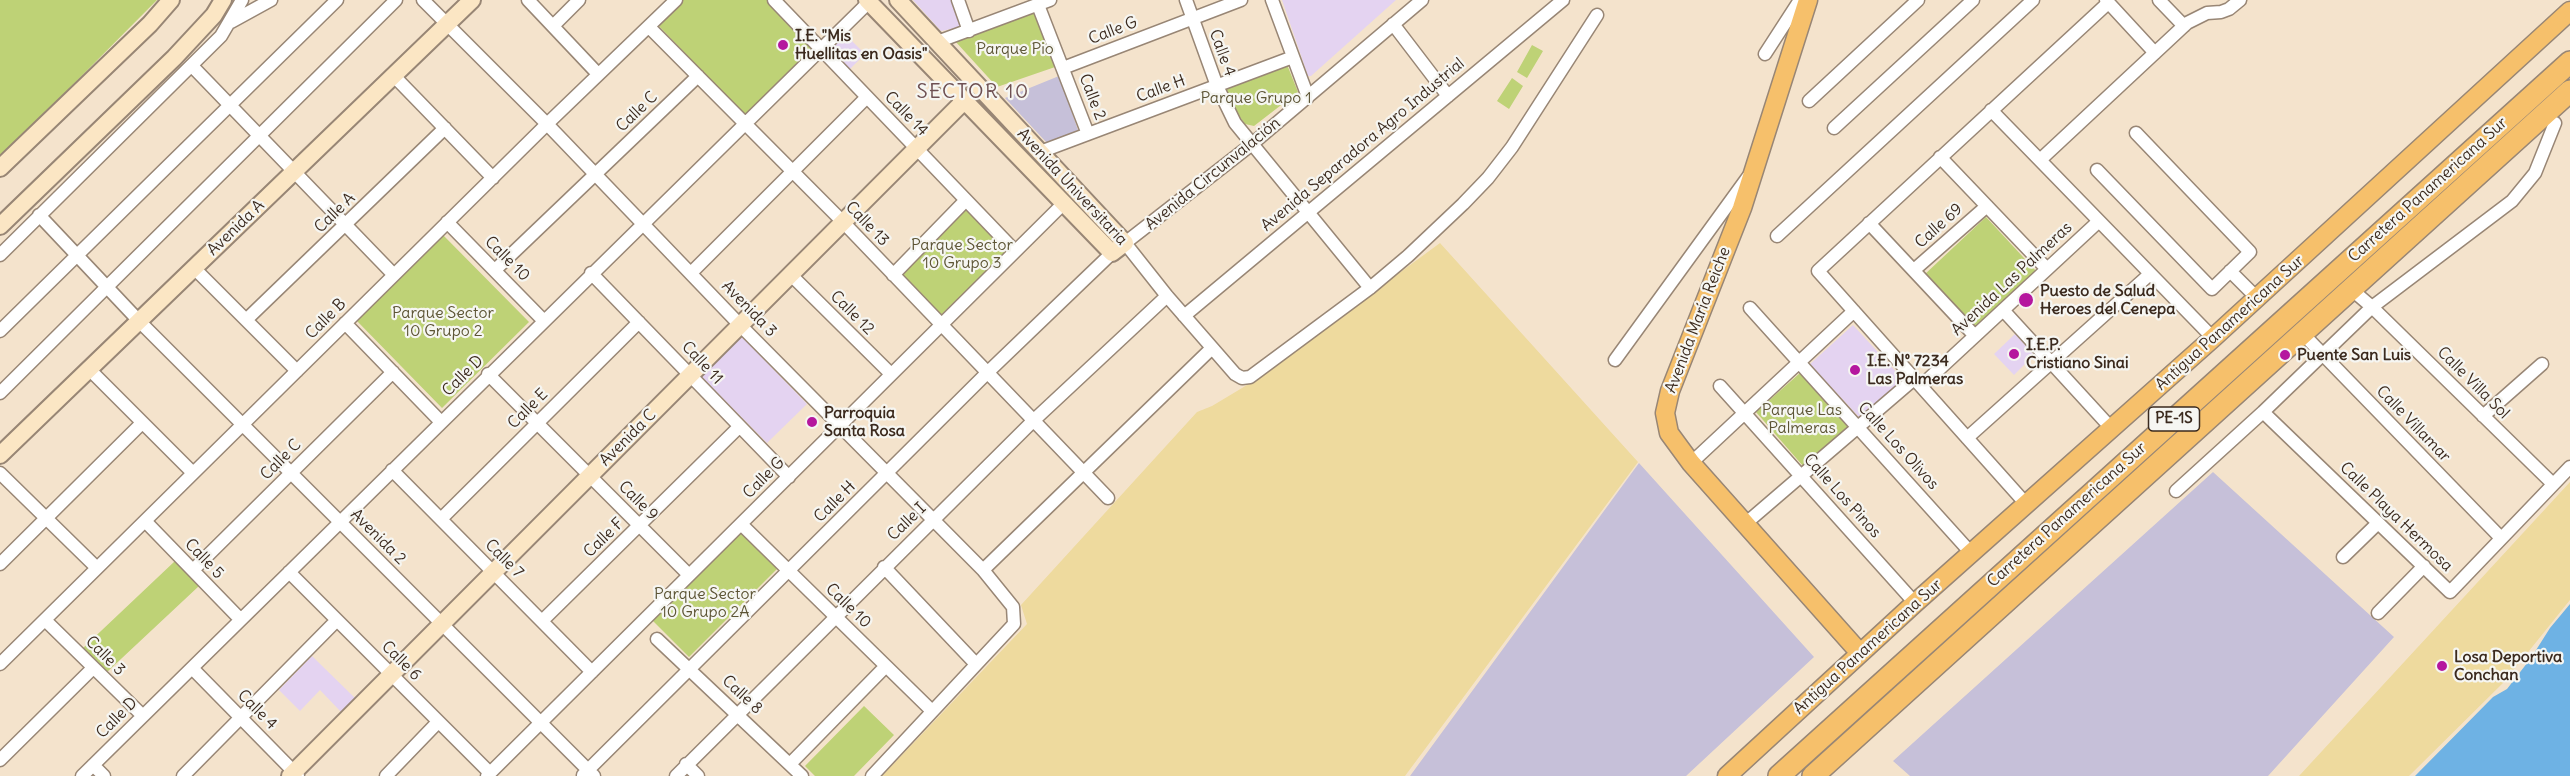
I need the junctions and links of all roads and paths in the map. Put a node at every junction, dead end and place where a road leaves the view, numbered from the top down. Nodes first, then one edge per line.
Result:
1 (171, 0) edge
2 (223, 0) edge
3 (242, 0) edge
4 (271, 0) edge
5 (337, 0) edge
6 (396, 0) edge
7 (423, 0) edge
8 (472, 0) edge
9 (528, 0) edge
10 (579, 0) edge
11 (676, 0) edge
12 (774, 0) edge
13 (898, 0) edge
14 (958, 0) edge
15 (1186, 0) edge
16 (1241, 0) edge
17 (1272, 0) edge
18 (1422, 0) edge
19 (1563, 0) edge
20 (1800, 0) edge
21 (1808, 0) edge
22 (1918, 0) edge
23 (1973, 0) edge
24 (2033, 0) edge
25 (2159, 0) edge
26 (2240, 0) edge
27 (868, 1) edge
28 (2107, 1) edge
29 (1044, 2) edge
30 (2570, 11) edge
31 (1597, 15) dead end
32 (1193, 18) junction
33 (231, 22) junction
34 (447, 24) junction
35 (1393, 24) junction
36 (553, 26) junction
37 (2184, 26) junction
38 (649, 27) junction
39 (969, 31) junction
40 (937, 42) junction
41 (821, 49) junction
42 (2155, 53) junction
43 (1765, 54) dead end
44 (1293, 57) junction
45 (2570, 62) edge
46 (192, 66) junction
47 (1063, 68) junction
48 (598, 74) junction
49 (393, 75) junction
50 (698, 76) junction
51 (1216, 86) junction
52 (2570, 91) edge
53 (1448, 96) junction
54 (867, 97) junction
55 (1308, 97) junction
56 (965, 100) junction
57 (1809, 101) dead end
58 (231, 105) junction
59 (1991, 110) junction
60 (2555, 123) dead end
61 (547, 124) junction
62 (744, 124) junction
63 (444, 128) junction
64 (1834, 128) dead end
65 (259, 134) junction
66 (1088, 134) junction
67 (2136, 134) dead end
68 (1252, 144) junction
69 (916, 149) junction
70 (1040, 152) junction
71 (1940, 158) junction
72 (2040, 160) junction
73 (1755, 167) junction
74 (0, 168) edge
75 (2097, 170) dead end
76 (295, 171) junction
77 (792, 173) junction
78 (595, 176) junction
79 (492, 178) junction
80 (966, 200) junction
81 (1064, 203) junction
82 (1986, 206) junction
83 (1308, 212) junction
84 (39, 215) junction
85 (2099, 221) junction
86 (447, 222) junction
87 (843, 222) junction
88 (642, 223) junction
89 (1869, 223) junction
90 (0, 226) edge
91 (345, 226) junction
92 (1777, 236) dead end
93 (1119, 248) junction
94 (1015, 251) junction
95 (0, 255) edge
96 (77, 255) junction
97 (194, 268) junction
98 (2047, 269) junction
99 (495, 270) junction
100 (1914, 270) junction
101 (2230, 271) junction
102 (591, 273) junction
103 (691, 273) junction
104 (893, 274) junction
105 (2150, 274) junction
106 (394, 275) junction
107 (791, 275) junction
108 (108, 286) junction
109 (1370, 288) junction
110 (2351, 289) junction
111 (1167, 296) junction
112 (2257, 298) junction
113 (2372, 307) junction
114 (1750, 308) dead end
115 (2003, 310) junction
116 (1854, 311) junction
117 (1184, 316) junction
118 (246, 320) junction
119 (543, 320) junction
120 (139, 321) junction
121 (639, 322) junction
122 (345, 323) junction
123 (741, 325) junction
124 (941, 325) junction
125 (0, 331) edge
126 (2302, 333) junction
127 (1975, 336) junction
128 (2213, 339) junction
129 (1212, 348) junction
130 (2321, 353) junction
131 (1615, 360) dead end
132 (1800, 362) junction
133 (2051, 363) junction
134 (2542, 364) dead end
135 (89, 369) junction
136 (297, 371) junction
137 (393, 372) junction
138 (987, 373) junction
139 (488, 374) junction
140 (891, 374) junction
141 (691, 375) junction
142 (1918, 382) junction
143 (1720, 386) dead end
144 (0, 393) edge
145 (2263, 412) junction
146 (1746, 413) junction
147 (2483, 416) junction
148 (1033, 421) junction
149 (440, 422) junction
150 (142, 423) junction
151 (537, 423) junction
152 (243, 424) junction
153 (841, 424) junction
154 (739, 427) junction
155 (1858, 427) junction
156 (2112, 429) junction
157 (1967, 438) junction
158 (0, 455) edge
159 (1691, 463) junction
160 (2570, 467) edge
161 (392, 470) junction
162 (888, 472) junction
163 (1082, 472) junction
164 (0, 473) edge
165 (193, 473) junction
166 (291, 473) junction
167 (590, 476) junction
168 (1802, 476) junction
169 (789, 477) junction
170 (2553, 484) junction
171 (2176, 491) dead end
172 (1108, 498) dead end
173 (2027, 505) junction
174 (46, 518) junction
175 (441, 519) junction
176 (934, 519) junction
177 (145, 521) junction
178 (340, 521) junction
179 (2378, 523) junction
180 (741, 524) junction
181 (1745, 524) junction
182 (640, 526) junction
183 (2501, 538) junction
184 (1972, 554) junction
185 (2343, 557) dead end
186 (0, 564) edge
187 (2424, 566) junction
188 (884, 567) junction
189 (96, 568) junction
190 (193, 570) junction
191 (984, 570) junction
192 (788, 571) junction
193 (289, 572) junction
194 (494, 572) junction
195 (689, 575) junction
196 (1915, 603) junction
197 (2378, 614) dead end
198 (835, 616) junction
199 (240, 619) junction
200 (45, 620) junction
201 (337, 620) junction
202 (542, 621) junction
203 (442, 624) junction
204 (657, 639) dead end
205 (1860, 653) junction
206 (975, 663) junction
207 (0, 664) edge
208 (886, 666) junction
209 (93, 668) junction
210 (192, 668) junction
211 (690, 669) junction
212 (592, 672) junction
213 (392, 675) junction
214 (932, 711) junction
215 (737, 714) junction
216 (142, 716) junction
217 (241, 718) junction
218 (438, 722) junction
219 (541, 722) junction
220 (0, 760) edge
221 (686, 764) junction
222 (790, 764) junction
223 (93, 765) junction
224 (489, 774) edge
225 (588, 774) edge
226 (294, 775) edge
227 (82, 776) edge
228 (104, 776) edge
229 (183, 776) edge
230 (386, 776) edge
231 (676, 776) edge
232 (698, 776) edge
233 (802, 776) edge
234 (872, 776) edge
235 (1726, 776) edge
236 (1779, 776) edge
237 (1813, 776) edge

1 - 74 street
2 - 90 street
3 - 33 street
4 - 33 street
5 - 58 street
6 - 65 street
7 - 34 street, Avenida 3
8 - 34 street, Avenida A
9 - 36 street
10 - 36 street
11 - 38 street, Calle B
12 - 41 street, Calle 14
13 - 40 street, Avenida Universitaria
14 - 39 street
15 - 32 street, Calle 4
16 - 32 street, Calle G
17 - 44 street
18 - 35 street, Avenida Circunvalación
19 - 53 street, Avenida Separadora Agro Industrial
20 - 43 street
21 - 73 main road, Avenida María Reiche
22 - 57 street
23 - 64 street
24 - 92 street
25 - 37 street
26 - 37 street
27 - 41 street, Calle D
27 - 56 street, Avenida Universitaria
28 - 42 street
28 - 59 street
29 - 39 street
29 - 47 street, Calle 2
30 - 112 main road, Antigua Panamericana Sur
31 - 109 street
32 - 47 street, Calle G
32 - 51 street, Calle 4
33 - 46 street
34 - 49 street, Avenida A
34 - 61 street, Avenida 3
35 - 53 street
35 - 55 street, Avenida Circunvalación
36 - 48 street
37 - 42 street
38 - 48 street, Calle B
38 - 50 street, Calle 13
39 - 40 street
40 - 70 street, Avenida Universitaria
41 - 54 street, Calle 14
41 - 62 street, Calle D
42 - 72 street
44 - 51 street, Calle H
44 - 55 street
45 - 236 highway, Carretera Panamericana Sur / PE-1S
46 - 58 street
46 - 84 street
47 - 66 street, Calle 2
48 - 61 street, Calle B
49 - 63 street
49 - 76 street, Avenida A
50 - 62 street, Calle 13
50 - 78 street, Calle C
51 - 66 street, Calle H
51 - 68 street, Calle 4
52 - 110 highway, Carretera Panamericana Sur / PE-1S
53 - 83 street, Avenida Separadora Agro Industrial
54 - 69 street, Calle 14
54 - 77 street
55 - 68 street, Avenida Circunvalación
56 - 69 street, Avenida C
56 - 81 street, Avenida Universitaria
58 - 65 street
58 - 96 street
59 - 71 street
59 - 72 street
60 - 113 street
61 - 78 street, Avenida 3
61 - 79 street, Calle B
62 - 77 street, Calle 13
62 - 88 street, Calle D
63 - 79 street
63 - 91 street, Calle A
65 - 76 street
65 - 108 street
66 - 70 street, Calle H
67 - 101 street
68 - 83 street, Calle 4
68 - 93 street, Avenida Circunvalación
69 - 80 street, Calle 14
69 - 87 street, Avenida C
70 - 93 street, Avenida Universitaria
71 - 82 street
71 - 89 street
72 - 85 street
73 - 131 street
73 - 159 main road, Avenida María Reiche
75 - 101 street
76 - 91 street
76 - 97 street, Avenida A
77 - 87 street, Calle 13
77 - 103 street
78 - 88 street, Avenida 3
78 - 99 street, Calle C
79 - 86 street, Calle B
80 - 94 street, Calle 14
80 - 104 street
81 - 93 street, Avenida Universitaria
81 - 94 street, Calle G
82 - 98 street
82 - 100 street, Calle 69
83 - 109 street, Calle 4
83 - 117 street, Avenida Separadora Agro Industrial
84 - 95 street
84 - 96 street, Avenida 2
85 - 98 street, Avenida Las Palmeras
85 - 105 street
86 - 99 street, Calle 10
86 - 106 street, Calle B
87 - 104 street, Calle 13
87 - 107 street, Avenida C
88 - 102 street, Calle D
88 - 103 street, Avenida 3
89 - 100 street
89 - 116 street
91 - 106 street
91 - 118 street, Calle A
93 - 111 street, Avenida Universitaria
93 - 138 street, Calle H
94 - 124 street, Calle G
96 - 108 street, Avenida 2
96 - 125 street
97 - 118 street
97 - 120 street, Avenida A
98 - 115 street, Avenida Las Palmeras
99 - 119 street, Calle 10
100 - 127 street
101 - 112 street
102 - 119 street, Calle D
102 - 121 street, Calle 11
103 - 123 street, Avenida 3
104 - 124 street, Calle 13
105 - 128 street
105 - 133 street
106 - 122 street, Calle B
107 - 123 street, Avenida C
107 - 140 street, Calle 12
108 - 120 street, Avenida 2
108 - 144 street
109 - 129 street, Avenida Universitaria
110 - 113 street, Calle Villa Sol
110 - 126 highway, Carretera Panamericana Sur / PE-1S
111 - 117 street, Avenida Universitaria
111 - 148 street, Calle I
112 - 128 main road, Antigua Panamericana Sur
113 - 130 street
113 - 147 street, Calle Villa Sol
114 - 132 street, Calle Los Olivos
115 - 127 street, Avenida Las Palmeras
115 - 133 street
116 - 132 street
116 - 142 street
117 - 129 street, Avenida Universitaria
118 - 136 street
119 - 139 street, Calle D
120 - 135 street, Avenida A
120 - 152 street, Avenida 2
121 - 141 street, Calle 11
121 - 151 street, Calle E
122 - 136 street, Calle B
122 - 137 street
123 - 141 street, Avenida C
123 - 153 street, Avenida 3
124 - 138 street, Calle 13
124 - 140 street, Calle G
126 - 130 street, Calle Villamar
126 - 237 highway, Carretera Panamericana Sur / PE-1S
127 - 142 street, Avenida Las Palmeras
128 - 156 main road, Antigua Panamericana Sur
129 - 163 street
130 - 145 street
130 - 183 street, Calle Villamar
132 - 146 street
132 - 155 street, Calle Los Olivos
133 - 156 street
133 - 157 street
134 - 147 street
135 - 150 street
135 - 158 street, Avenida A
136 - 152 street, Calle B
137 - 149 street
137 - 166 street, Calle C
138 - 148 street, Calle 13
138 - 162 street, Calle H
139 - 149 street, Calle D
139 - 151 street, Calle 9
140 - 153 street, Calle G
141 - 154 street, Calle 11
141 - 167 street, Avenida C
142 - 155 street, Avenida Las Palmeras
142 - 157 street
143 - 146 street, Calle Los Pinos
145 - 171 street
145 - 179 street, Calle Playa Hermosa
146 - 159 street
146 - 168 street, Calle Los Pinos
147 - 170 street, Calle Villa Sol
148 - 163 street, Calle 13
148 - 176 street, Calle I
149 - 161 street, Calle D
150 - 165 street
150 - 174 street
151 - 167 street, Calle 9
151 - 175 street, Calle E
152 - 165 street, Calle B
152 - 166 street, Avenida 2
153 - 162 street, Avenida 3
153 - 169 street, Calle G
154 - 169 street, Calle 11
154 - 182 street, Calle F
155 - 168 street, Avenida Las Palmeras
155 - 184 street, Calle Los Olivos
156 - 173 main road, Antigua Panamericana Sur
157 - 173 street
159 - 181 main road, Avenida María Reiche
160 - 170 street
161 - 175 street, Calle 7
161 - 178 street, Calle D
162 - 176 street, Avenida 3
162 - 192 street, Calle H
163 - 172 street, Calle 13
163 - 191 street
164 - 174 street
165 - 177 street, Calle B
166 - 178 street, Avenida 2
166 - 190 street, Calle C
167 - 182 street, Calle 9
167 - 194 street, Avenida C
168 - 181 street, Avenida Las Palmeras
168 - 196 street, Calle Los Pinos
169 - 180 street, Calle G
170 - 183 street, Calle Playa Hermosa
173 - 184 main road, Antigua Panamericana Sur
174 - 186 street
174 - 189 street
175 - 194 street, Calle 7
176 - 188 street, Calle I
176 - 191 street, Avenida 3
177 - 189 street, Calle B
177 - 190 street, Calle 5
178 - 193 street, Calle D
178 - 203 street, Avenida 2
179 - 185 street
179 - 187 street, Calle Playa Hermosa
180 - 192 street, Calle 10
180 - 195 street, Calle G
181 - 205 main road, Avenida María Reiche
182 - 195 street, Calle 9
182 - 202 street, Calle F
183 - 187 street, Calle Playa Hermosa
184 - 196 main road, Antigua Panamericana Sur
187 - 197 street
188 - 198 street, Calle I
188 - 206 street
189 - 200 street, Calle B
190 - 199 street, Calle 5
191 - 206 street, Avenida 3
192 - 198 street, Calle 10
192 - 211 street, Calle H
193 - 199 street, Calle D
193 - 201 street, Calle 6
194 - 202 street, Calle 7
194 - 203 street, Avenida C
195 - 212 street, Calle G
196 - 205 main road, Antigua Panamericana Sur
198 - 208 street, Calle 10
198 - 215 street, Calle I
199 - 210 street, Calle D
200 - 207 street, Calle B
200 - 209 street, Calle 3
201 - 213 street, Calle 6
201 - 217 street
202 - 212 street, Calle 7
203 - 213 street, Avenida C
203 - 219 street, Avenida 2
204 - 211 street, Calle 8
205 - 235 main road, Antigua Panamericana Sur
206 - 214 street
208 - 214 street, Calle 10
208 - 222 street
209 - 216 street, Calle 3
209 - 220 street
210 - 216 street, Calle D
210 - 217 street, Calle 4
211 - 215 street, Calle 8
211 - 225 street, Calle H
212 - 219 street, Calle G
213 - 218 street, Calle 6
213 - 226 street, Avenida C
214 - 234 street
215 - 221 street, Calle I
215 - 222 street, Calle 8
216 - 223 street, Calle D
217 - 226 street, Calle 4
217 - 229 street
218 - 224 street, Calle 6
218 - 230 street
219 - 224 street, Calle G
219 - 225 street, Avenida 2
221 - 231 street, Calle I
221 - 232 street
222 - 233 street, Calle 8
223 - 227 street, Calle D
223 - 228 street

